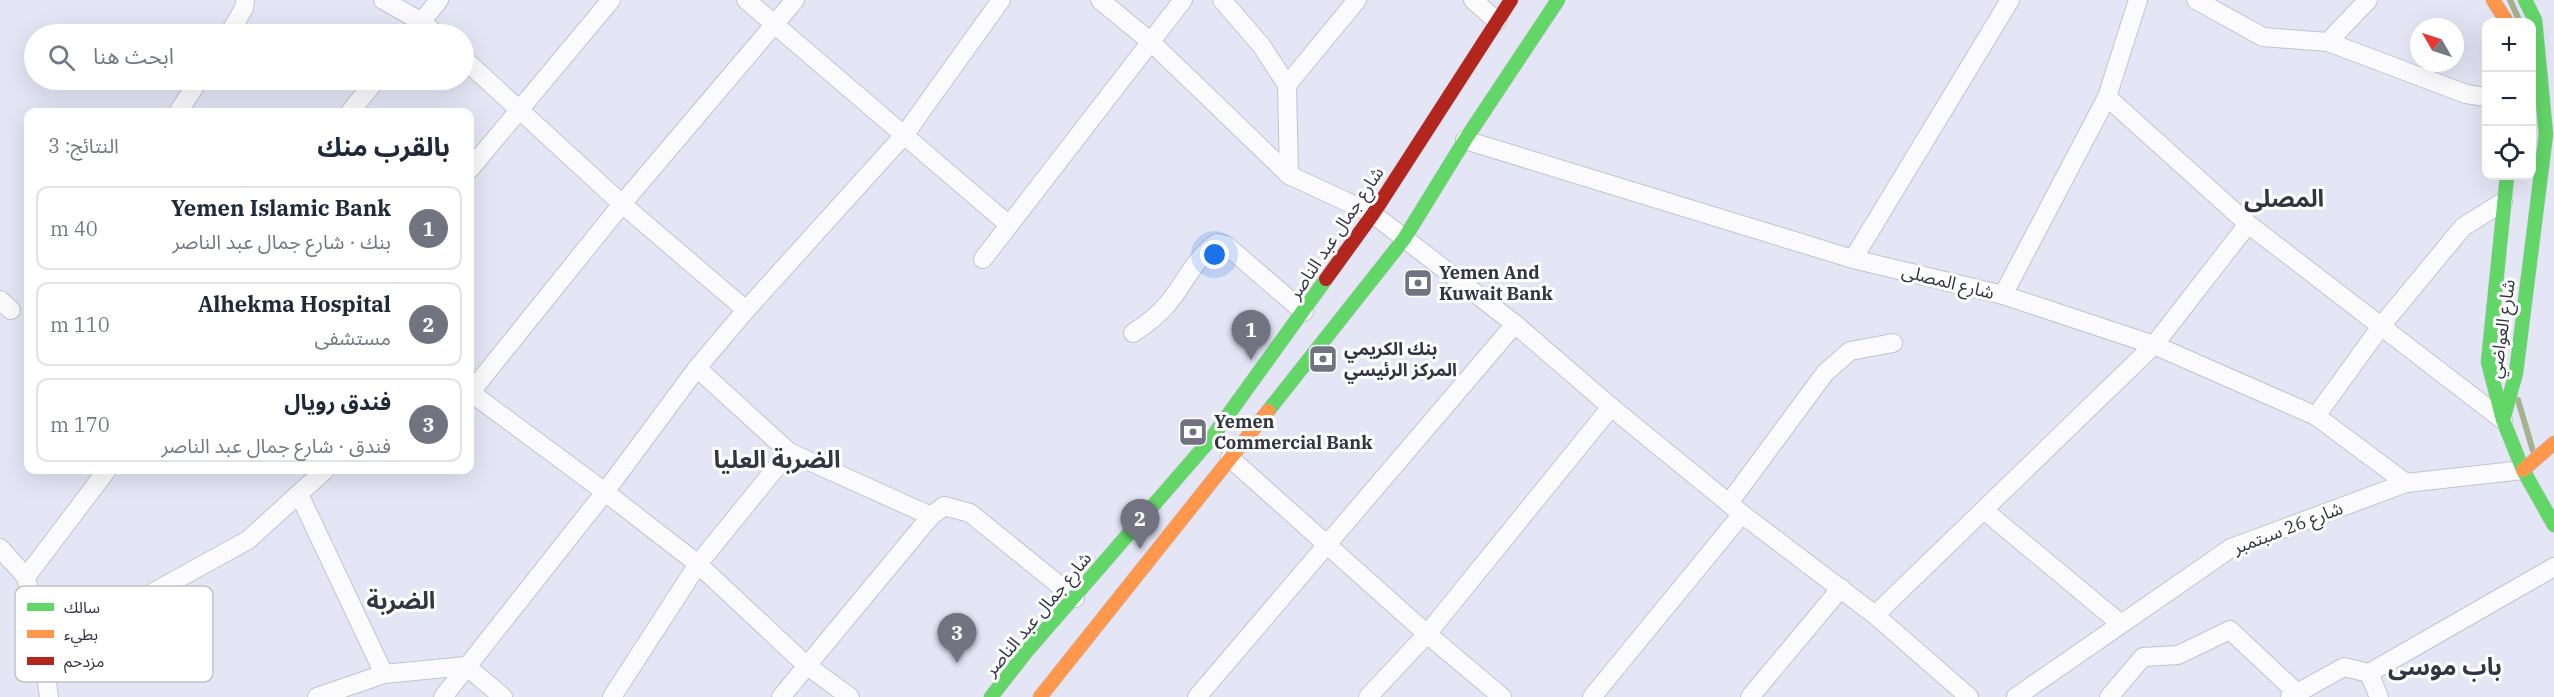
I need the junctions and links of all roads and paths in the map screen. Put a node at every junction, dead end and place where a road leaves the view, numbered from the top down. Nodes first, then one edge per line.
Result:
1 (245, 0) edge
2 (383, 0) edge
3 (439, 0) edge
4 (611, 0) edge
5 (746, 0) edge
6 (795, 0) edge
7 (1001, 0) edge
8 (1100, 0) edge
9 (1183, 0) edge
10 (1222, 0) edge
11 (1357, 0) edge
12 (1473, 0) edge
13 (1511, 0) edge
14 (1558, 0) edge
15 (2010, 0) edge
16 (2138, 0) edge
17 (2368, 0) edge
18 (2493, 0) edge
19 (2525, 0) edge
20 (2199, 1) edge
21 (2504, 18) edge
22 (1497, 21) junction
23 (235, 24) edge
24 (412, 24) edge
25 (420, 24) edge
26 (775, 25) junction
27 (1152, 42) junction
28 (2328, 42) junction
29 (474, 68) edge
30 (1287, 85) junction
31 (193, 90) edge
32 (368, 90) edge
33 (2482, 96) edge
34 (2107, 97) junction
35 (181, 108) edge
36 (353, 108) edge
37 (520, 110) junction
38 (904, 134) junction
39 (1465, 140) junction
40 (474, 164) edge
41 (1289, 176) junction
42 (2506, 180) edge
43 (2503, 202) junction
44 (622, 204) junction
45 (1373, 214) junction
46 (1009, 225) junction
47 (2248, 225) junction
48 (1404, 239) junction
49 (984, 259) dead end
50 (1853, 259) junction
51 (2002, 295) junction
52 (746, 310) junction
53 (1304, 312) junction
54 (1515, 324) junction
55 (2382, 325) junction
56 (1133, 333) dead end
57 (1893, 343) dead end
58 (2154, 345) junction
59 (697, 368) junction
60 (474, 387) edge
61 (474, 395) edge
62 (1611, 407) junction
63 (2316, 416) junction
64 (2503, 420) junction
65 (2554, 443) edge
66 (789, 452) junction
67 (1230, 458) junction
68 (2523, 470) junction
69 (104, 474) edge
70 (320, 474) edge
71 (2406, 483) junction
72 (605, 492) junction
73 (298, 494) junction
74 (1735, 509) junction
75 (1985, 511) junction
76 (931, 516) junction
77 (2554, 525) edge
78 (1326, 543) junction
79 (0, 549) edge
80 (698, 564) junction
81 (2554, 567) edge
82 (26, 577) junction
83 (28, 586) edge
84 (165, 586) edge
85 (1840, 588) junction
86 (1075, 598) junction
87 (1875, 615) junction
88 (2121, 624) junction
89 (1427, 634) junction
90 (806, 665) junction
91 (466, 666) junction
92 (2369, 673) junction
93 (384, 674) junction
94 (47, 682) edge
95 (363, 689) edge
96 (1049, 694) edge
97 (2293, 695) edge
98 (49, 697) edge
99 (317, 697) edge
100 (443, 697) edge
101 (503, 697) edge
102 (612, 697) edge
103 (781, 697) edge
104 (850, 697) edge
105 (991, 697) edge
106 (1197, 697) edge
107 (1368, 697) edge
108 (1502, 697) edge
109 (1592, 697) edge
110 (1750, 697) edge
111 (1969, 697) edge
112 (2016, 697) edge
113 (2109, 697) edge
114 (2379, 697) edge

1 - 23 street
2 - 24 street
3 - 25 street
4 - 37 street
5 - 26 street
6 - 26 street
7 - 38 street
8 - 27 street
9 - 27 street
10 - 30 street
11 - 30 street
12 - 22 street
13 - 22 main road, شارع جمال عبد الناصر
14 - 39 main road
15 - 50 street
16 - 34 street
17 - 28 street
18 - 21 main road
19 - 64 main road, شارع العواضي
20 - 28 street
22 - 45 main road, شارع جمال عبد الناصر
26 - 38 street
26 - 44 street
27 - 41 street
27 - 46 street
28 - 33 street
29 - 37 street
30 - 41 street
31 - 35 street
32 - 36 street
34 - 47 street
34 - 51 street
37 - 40 street
37 - 44 street
38 - 46 street
38 - 52 street
39 - 48 main road
39 - 50 street, شارع المصلى
41 - 45 street
42 - 43 main road, شارع العواضي
43 - 55 street
43 - 64 main road, شارع العواضي
44 - 52 street
44 - 60 street
45 - 48 street
45 - 53 main road, شارع جمال عبد الناصر
46 - 49 street
47 - 55 street
47 - 58 street
48 - 54 street
48 - 67 main road
50 - 51 street, شارع المصلى
51 - 58 street, شارع المصلى
52 - 59 street
53 - 56 street
53 - 86 main road, شارع جمال عبد الناصر
54 - 62 street
54 - 78 street
55 - 63 street
55 - 64 street
57 - 74 street
58 - 63 street, شارع المصلى
58 - 75 street
59 - 66 street
59 - 72 street
61 - 72 street
62 - 74 street
62 - 89 street
63 - 71 street, شارع المصلى
64 - 68 main road
65 - 68 main road
66 - 76 street
66 - 80 street
67 - 78 street
67 - 96 main road
68 - 71 street, شارع 26 سبتمبر
68 - 77 main road
69 - 82 street
70 - 73 street
71 - 88 street, شارع 26 سبتمبر
72 - 80 street
72 - 91 street
73 - 84 street
73 - 93 street
74 - 85 street
74 - 109 street
75 - 87 street
75 - 88 street
76 - 86 street
76 - 90 street
78 - 89 street
78 - 106 street
79 - 82 street
80 - 90 street
80 - 102 street
81 - 92 street
82 - 83 street
85 - 87 street
85 - 110 street
86 - 105 main road, شارع جمال عبد الناصر
87 - 111 street
88 - 112 street, شارع 26 سبتمبر
89 - 107 street
89 - 108 street
90 - 103 street
90 - 104 street
91 - 93 street
91 - 100 street
91 - 101 street
92 - 97 street
92 - 114 street
93 - 95 street
94 - 98 street
95 - 99 street
97 - 113 street

